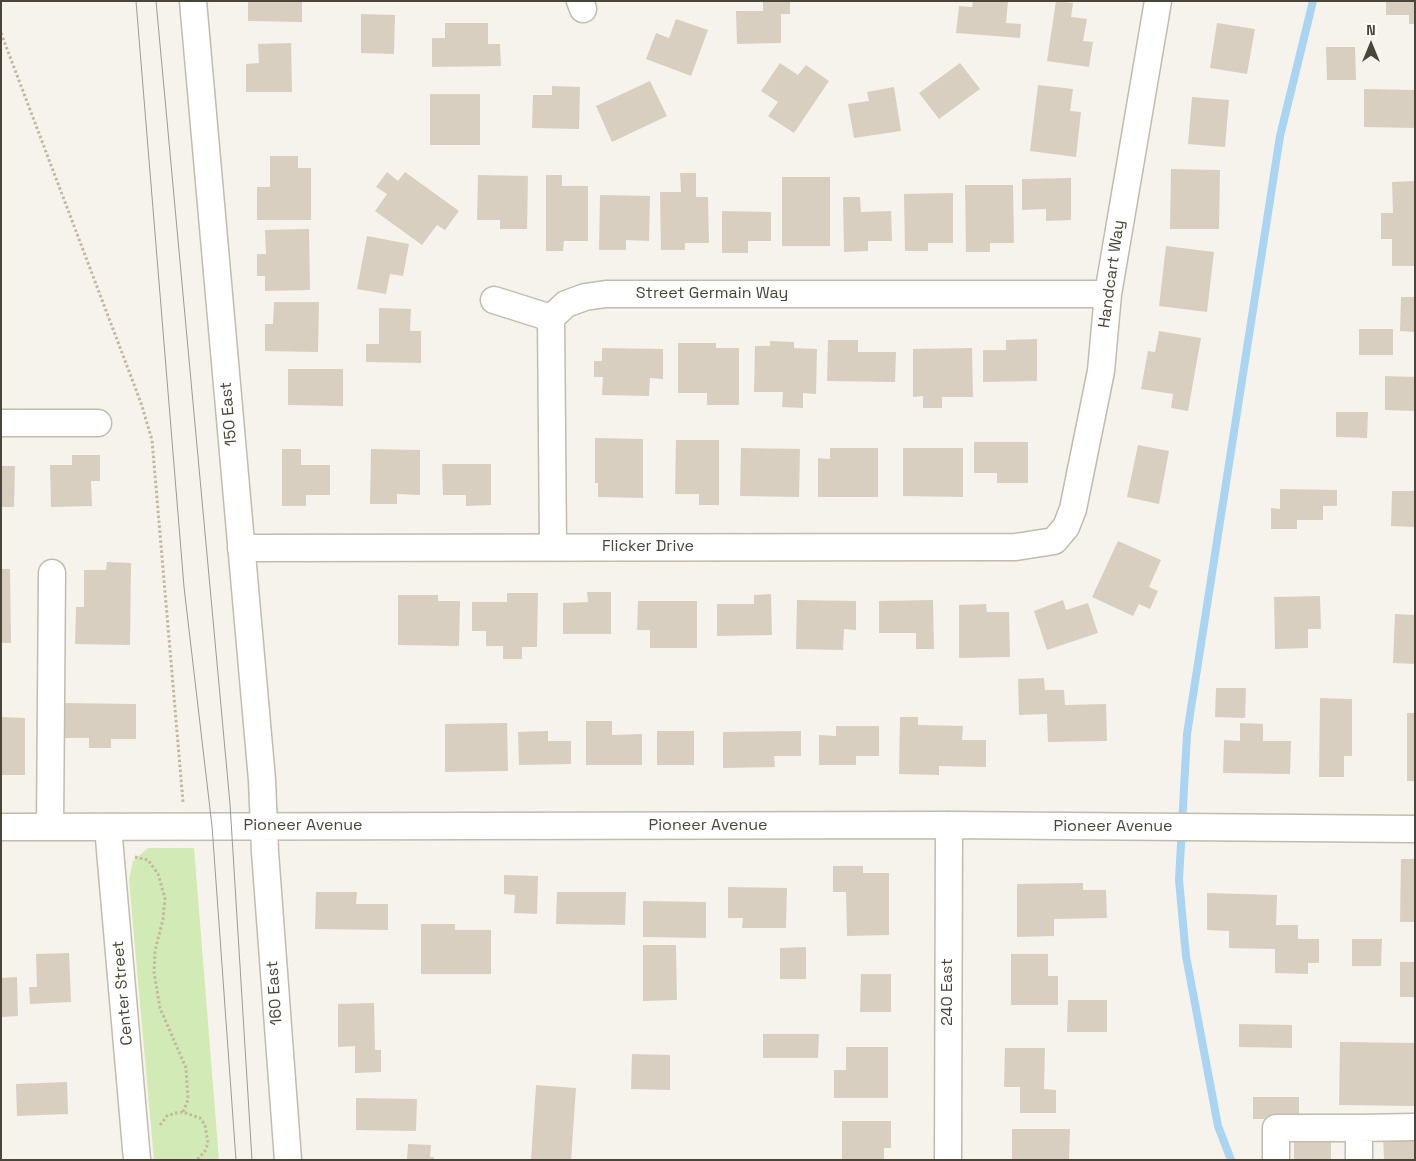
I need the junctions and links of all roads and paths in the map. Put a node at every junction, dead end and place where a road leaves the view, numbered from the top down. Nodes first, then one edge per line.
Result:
1 (193, 1) edge
2 (1158, 1) edge
3 (1108, 294) junction
4 (494, 300) dead end
5 (551, 318) junction
6 (1, 423) edge
7 (98, 423) dead end
8 (1054, 541) joint
9 (553, 547) junction
10 (241, 548) junction
11 (52, 572) dead end
12 (949, 825) junction
13 (263, 826) junction
14 (1, 827) edge
15 (50, 827) junction
16 (108, 827) junction
17 (1415, 829) edge
18 (134, 857) dead end
19 (183, 1112) junction
20 (1415, 1127) edge
21 (1359, 1128) junction
22 (157, 1129) dead end
23 (137, 1160) edge
24 (196, 1160) edge
25 (288, 1160) edge
26 (948, 1160) edge
27 (1276, 1160) edge
28 (1359, 1160) edge

1 - 10 street, 150 East
2 - 3 street, Handcart Way
3 - 5 street, Street Germain Way
3 - 8 street, Handcart Way
4 - 5 street
5 - 9 street
6 - 7 street
8 - 9 street, Flicker Drive
9 - 10 street, Flicker Drive
10 - 13 street, 150 East
11 - 15 street
12 - 13 street, Pioneer Avenue
12 - 17 street, Pioneer Avenue
12 - 26 street, 240 East
13 - 16 street, Pioneer Avenue
13 - 25 street, 160 East
14 - 15 street, Pioneer Avenue
15 - 16 street, Pioneer Avenue
16 - 23 street, Center Street
18 - 19 path
19 - 22 path
19 - 24 path
20 - 21 street
21 - 27 street
21 - 28 street

